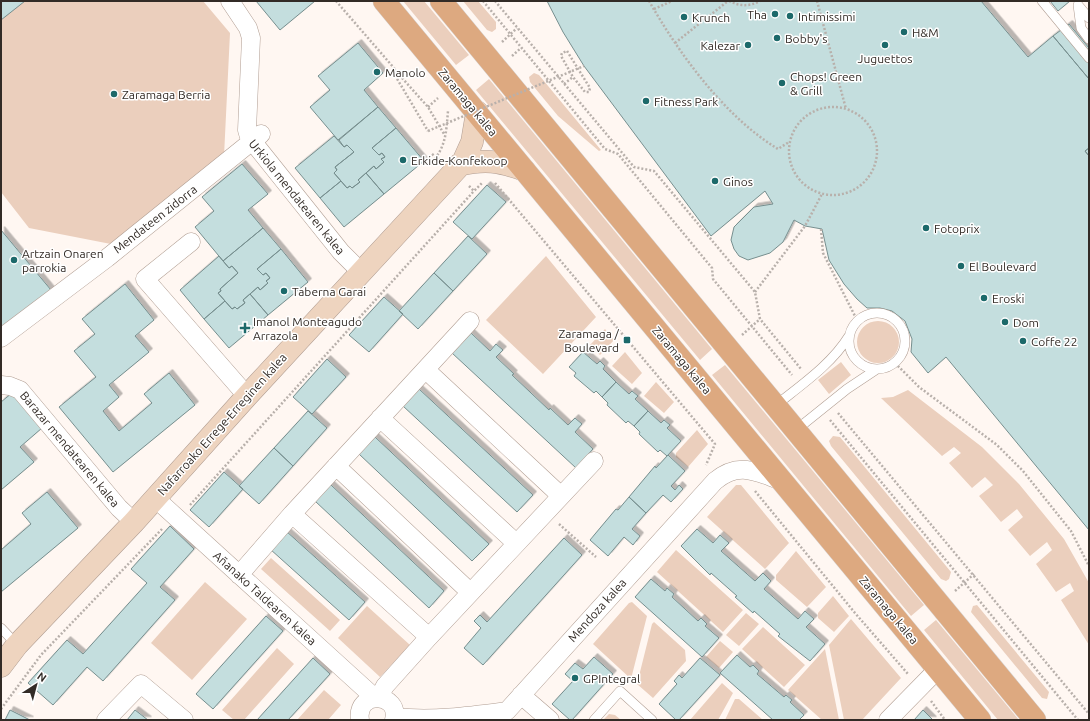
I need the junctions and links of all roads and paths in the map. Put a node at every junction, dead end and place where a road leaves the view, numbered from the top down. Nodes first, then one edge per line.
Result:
1 (230, 1) edge
2 (336, 1) edge
3 (384, 1) edge
4 (441, 1) edge
5 (483, 1) edge
6 (495, 1) edge
7 (649, 1) edge
8 (672, 1) edge
9 (728, 1) edge
10 (760, 1) edge
11 (817, 1) edge
12 (1042, 1) edge
13 (1076, 3) edge
14 (654, 9) junction
15 (1089, 18) edge
16 (1089, 39) edge
17 (675, 43) junction
18 (1089, 58) edge
19 (584, 66) dead end
20 (579, 67) junction
21 (394, 68) junction
22 (573, 77) junction
23 (564, 84) junction
24 (846, 109) junction
25 (477, 112) junction
26 (444, 134) dead end
27 (257, 139) junction
28 (790, 142) junction
29 (432, 154) dead end
30 (456, 168) junction
31 (524, 170) junction
32 (484, 181) dead end
33 (494, 181) dead end
34 (474, 191) junction
35 (822, 194) junction
36 (821, 229) dead end
37 (191, 242) dead end
38 (362, 273) junction
39 (755, 292) junction
40 (857, 320) junction
41 (470, 321) dead end
42 (910, 329) dead end
43 (849, 336) junction
44 (1, 338) edge
45 (905, 339) junction
46 (895, 363) junction
47 (877, 369) junction
48 (426, 370) junction
49 (809, 379) junction
50 (1, 385) edge
51 (801, 385) junction
52 (247, 396) junction
53 (830, 403) junction
54 (775, 406) junction
55 (822, 410) junction
56 (380, 418) junction
57 (795, 431) junction
58 (594, 461) dead end
59 (336, 466) junction
60 (715, 481) junction
61 (782, 481) junction
62 (753, 488) dead end
63 (560, 495) junction
64 (155, 498) junction
65 (546, 512) junction
66 (292, 514) junction
67 (178, 518) junction
68 (134, 522) junction
69 (516, 543) junction
70 (596, 557) dead end
71 (1089, 566) edge
72 (239, 575) junction
73 (470, 592) junction
74 (1, 628) edge
75 (429, 637) junction
76 (17, 645) junction
77 (1, 666) edge
78 (938, 669) junction
79 (920, 688) junction
80 (521, 695) junction
81 (377, 698) junction
82 (1, 709) edge
83 (1089, 714) edge
84 (395, 718) edge
85 (106, 720) edge
86 (184, 720) edge
87 (360, 720) edge
88 (550, 720) edge
89 (594, 720) edge
90 (652, 720) edge
91 (888, 720) edge
92 (945, 720) edge
93 (980, 720) edge
94 (1035, 720) edge
95 (1078, 720) edge

1 - 27 street, Urkiola mendatearen kalea
2 - 21 path
3 - 25 main road, Zaramaga kalea
4 - 54 main road
5 - 51 path
6 - 23 path
7 - 14 path
8 - 14 path
9 - 10 path
9 - 17 path
11 - 24 path
12 - 18 lane
13 - 15 lane
13 - 16 lane
14 - 17 path
17 - 28 path
19 - 20 path, bridge
20 - 21 path, bridge
20 - 22 path
20 - 22 path
21 - 26 path
22 - 23 path
23 - 39 path
24 - 28 path
24 - 35 path
25 - 30 street, Nafarroako Errege-Erreginen kalea
25 - 31 main road, Zaramaga kalea
27 - 38 street, Urkiola mendatearen kalea
27 - 44 street, Mendateen zidorra
28 - 35 path
29 - 30 path
30 - 31 street
30 - 34 path
30 - 38 street, Nafarroako Errege-Erreginen kalea
31 - 61 main road, Zaramaga kalea
32 - 34 path
33 - 60 path
34 - 67 path
35 - 39 path
36 - 40 path
37 - 52 street
38 - 52 street, Nafarroako Errege-Erreginen kalea
39 - 49 path
40 - 43 lane
40 - 45 lane
41 - 48 street
42 - 45 lane
43 - 47 lane
43 - 49 lane
45 - 46 lane
46 - 47 lane
46 - 71 path
47 - 53 lane
48 - 56 street
48 - 63 street
49 - 51 lane
50 - 68 street, Barazar mendatearen kalea
51 - 54 lane
52 - 64 street, Nafarroako Errege-Erreginen kalea
53 - 55 lane
53 - 83 path
54 - 57 main road
55 - 57 lane
55 - 95 path
56 - 59 street
56 - 69 street
57 - 94 main road
58 - 63 street
59 - 66 street
59 - 73 street
60 - 61 street, Mendoza kalea
60 - 80 street, Mendoza kalea
61 - 78 main road, Zaramaga kalea
62 - 79 path
63 - 65 street
64 - 67 street, Añanako Taldearen kalea
64 - 68 street, Nafarroako Errege-Erreginen kalea
65 - 69 street
65 - 70 path
66 - 72 street
66 - 75 street
67 - 72 street, Añanako Taldearen kalea
67 - 82 path
68 - 76 street, Nafarroako Errege-Erreginen kalea
69 - 73 street
72 - 81 street, Añanako Taldearen kalea
73 - 75 street
74 - 76 lane
75 - 81 street
76 - 77 street, Nafarroako Errege-Erreginen kalea
78 - 79 street
78 - 93 main road, Zaramaga kalea
79 - 91 street
79 - 92 path
80 - 84 street, Mendoza kalea
80 - 88 street
81 - 84 street, Añanako Taldearen kalea
81 - 87 street
85 - 86 street
89 - 90 lane

